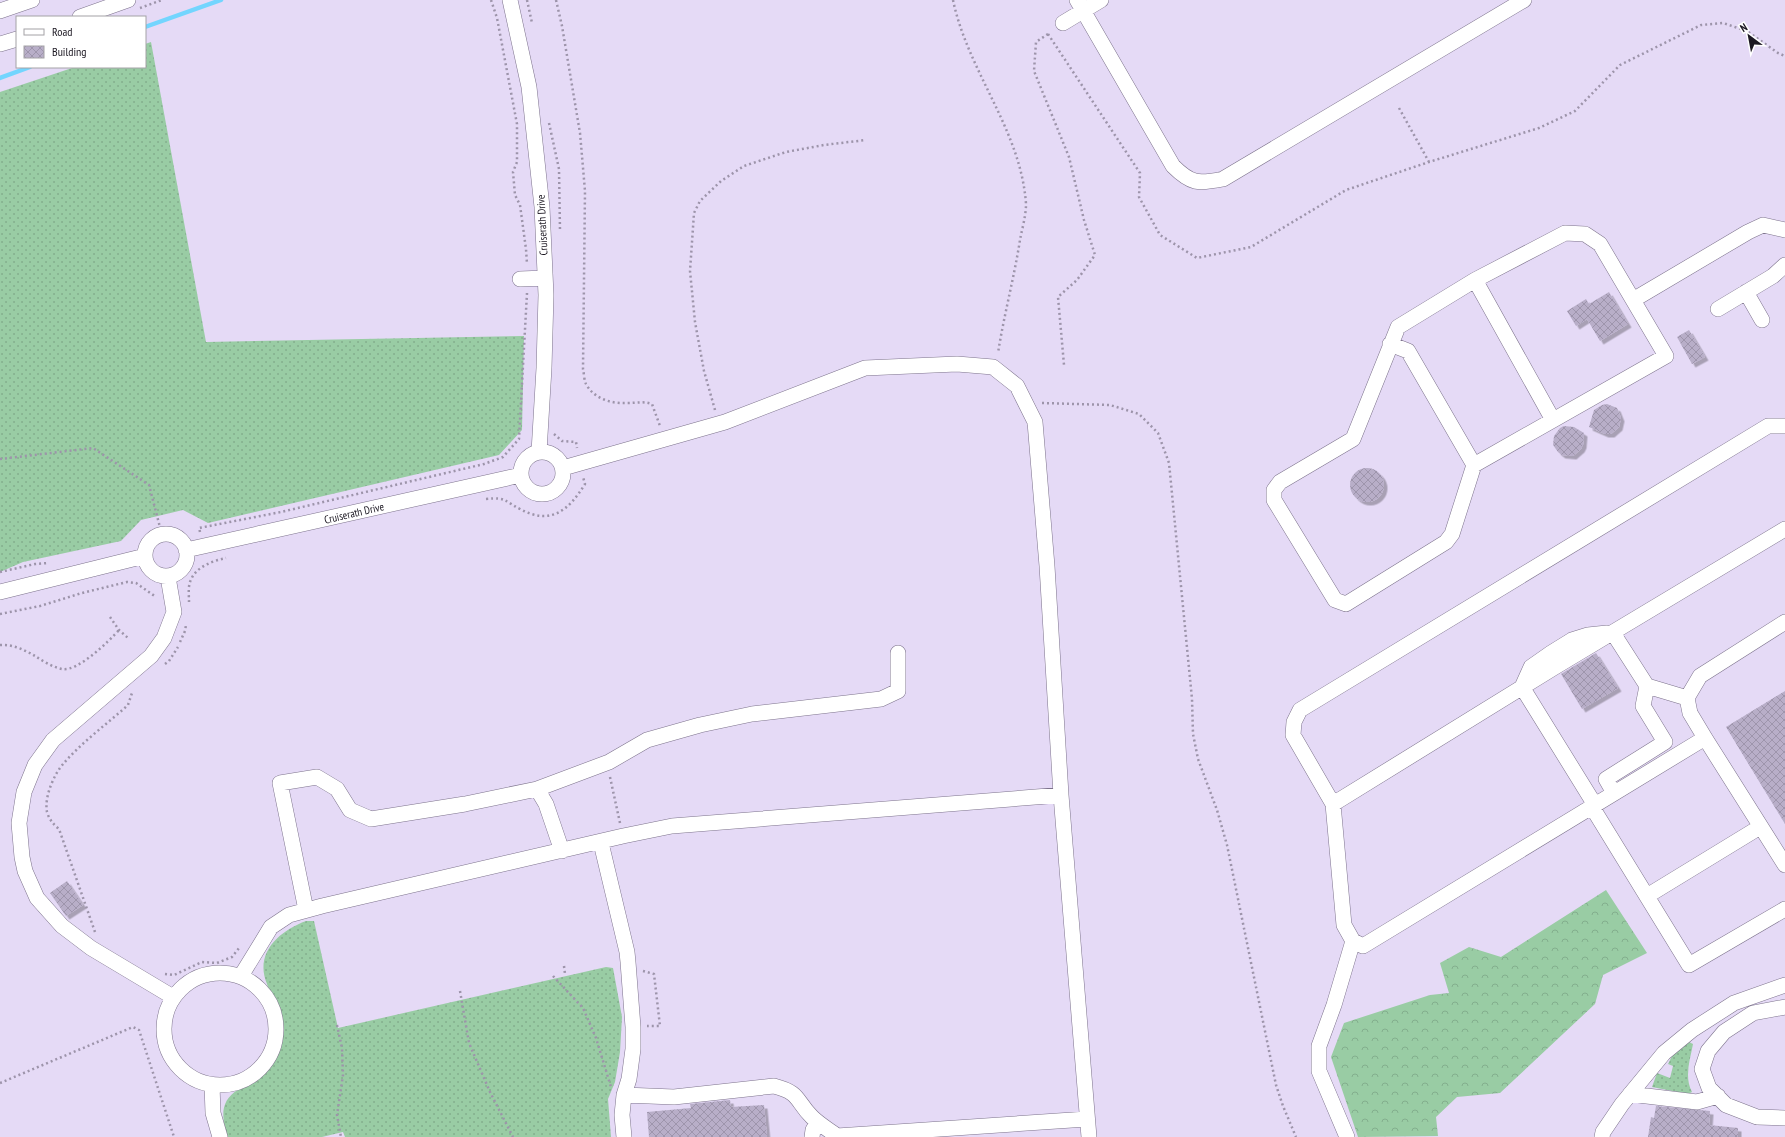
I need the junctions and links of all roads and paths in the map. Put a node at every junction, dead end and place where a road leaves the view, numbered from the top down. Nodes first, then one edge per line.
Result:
1 (32, 0) edge
2 (128, 0) edge
3 (491, 0) edge
4 (510, 0) edge
5 (556, 0) edge
6 (953, 0) edge
7 (1101, 0) edge
8 (1524, 0) edge
9 (1080, 5) edge
10 (0, 11) edge
11 (83, 16) edge
12 (1063, 23) joint
13 (1048, 34) junction
14 (16, 39) edge
15 (0, 44) edge
16 (1785, 56) edge
17 (1399, 108) dead end
18 (866, 140) dead end
19 (1429, 162) junction
20 (1785, 230) edge
21 (1785, 265) edge
22 (545, 278) junction
23 (525, 279) junction
24 (1475, 280) junction
25 (1746, 292) junction
26 (1633, 300) junction
27 (1718, 309) dead end
28 (1762, 320) dead end
29 (1390, 344) junction
30 (1064, 365) dead end
31 (996, 370) junction
32 (1025, 403) junction
33 (1553, 420) junction
34 (719, 424) junction
35 (1785, 426) edge
36 (664, 439) junction
37 (539, 452) junction
38 (0, 459) edge
39 (1474, 465) junction
40 (563, 468) junction
41 (521, 475) junction
42 (585, 484) dead end
43 (483, 500) dead end
44 (199, 528) dead end
45 (1785, 529) edge
46 (162, 535) junction
47 (186, 550) junction
48 (145, 556) junction
49 (228, 558) dead end
50 (168, 576) junction
51 (0, 592) edge
52 (156, 597) dead end
53 (188, 609) dead end
54 (0, 614) edge
55 (110, 617) dead end
56 (1785, 622) edge
57 (186, 624) dead end
58 (119, 630) junction
59 (1613, 632) junction
60 (128, 638) dead end
61 (0, 644) edge
62 (898, 652) dead end
63 (163, 665) dead end
64 (1647, 686) junction
65 (1522, 687) junction
66 (134, 688) dead end
67 (1687, 698) junction
68 (1705, 738) junction
69 (606, 763) junction
70 (537, 789) junction
71 (1614, 793) junction
72 (1061, 795) junction
73 (1333, 804) junction
74 (1594, 806) junction
75 (621, 824) dead end
76 (1760, 827) junction
77 (601, 843) junction
78 (562, 851) junction
79 (1785, 865) edge
80 (82, 895) dead end
81 (1647, 896) junction
82 (1785, 909) edge
83 (306, 910) junction
84 (1353, 941) junction
85 (564, 966) dead end
86 (565, 974) dead end
87 (241, 976) junction
88 (553, 976) dead end
89 (1785, 985) edge
90 (460, 991) dead end
91 (173, 997) junction
92 (1785, 1007) edge
93 (337, 1025) dead end
94 (0, 1083) edge
95 (212, 1085) junction
96 (618, 1094) junction
97 (1630, 1094) junction
98 (1718, 1096) junction
99 (1785, 1118) edge
100 (1087, 1119) junction
101 (818, 1122) junction
102 (174, 1137) edge
103 (220, 1137) edge
104 (341, 1137) edge
105 (513, 1137) edge
106 (624, 1137) edge
107 (812, 1137) edge
108 (1089, 1137) edge
109 (1296, 1137) edge
110 (1347, 1137) edge
111 (1602, 1137) edge

1 - 10 street
2 - 11 street
3 - 23 path
4 - 22 street, Cruiserath Drive
5 - 36 path
6 - 31 path
7 - 9 street
8 - 9 street
9 - 12 street
12 - 13 path
13 - 19 path
13 - 30 path
14 - 15 street
16 - 19 path
17 - 19 path
18 - 34 path
20 - 26 street
21 - 25 street
22 - 23 street
22 - 37 street, Cruiserath Drive
23 - 44 path
24 - 26 street
24 - 29 street
24 - 33 street
25 - 27 street
25 - 28 street
26 - 33 street
29 - 39 street
29 - 39 street
31 - 32 street
31 - 34 street
32 - 72 street
32 - 109 path
33 - 39 street
34 - 36 street
35 - 73 street
36 - 40 street
37 - 40 street
37 - 41 street
38 - 46 path
40 - 41 street
41 - 47 street, Cruiserath Drive
42 - 43 path
45 - 59 street
46 - 47 street
46 - 48 street
47 - 50 street
48 - 50 street
48 - 51 street
49 - 53 path
50 - 91 street
52 - 54 path
55 - 58 path
56 - 67 street
57 - 63 path
58 - 60 path
58 - 61 path
59 - 64 street
59 - 65 street
59 - 65 street
62 - 69 street
64 - 67 street
64 - 71 street
65 - 73 street
65 - 74 street
66 - 80 path
67 - 68 street
68 - 71 street
68 - 76 street
69 - 70 street
69 - 75 path
70 - 78 street
70 - 83 street
71 - 74 street
72 - 77 street
72 - 100 street
73 - 84 street
74 - 81 street
74 - 84 street
76 - 79 street
76 - 81 street
77 - 78 street
77 - 96 street
78 - 83 street
81 - 82 street
83 - 87 street
84 - 110 street
85 - 86 path
87 - 91 street
87 - 95 street
88 - 96 path
89 - 97 street
90 - 105 path
91 - 95 street
92 - 98 street
93 - 104 path
94 - 102 path
95 - 103 street
96 - 101 street
96 - 106 street
97 - 98 street
97 - 111 street
98 - 99 street
100 - 101 street
100 - 108 street
101 - 107 street

